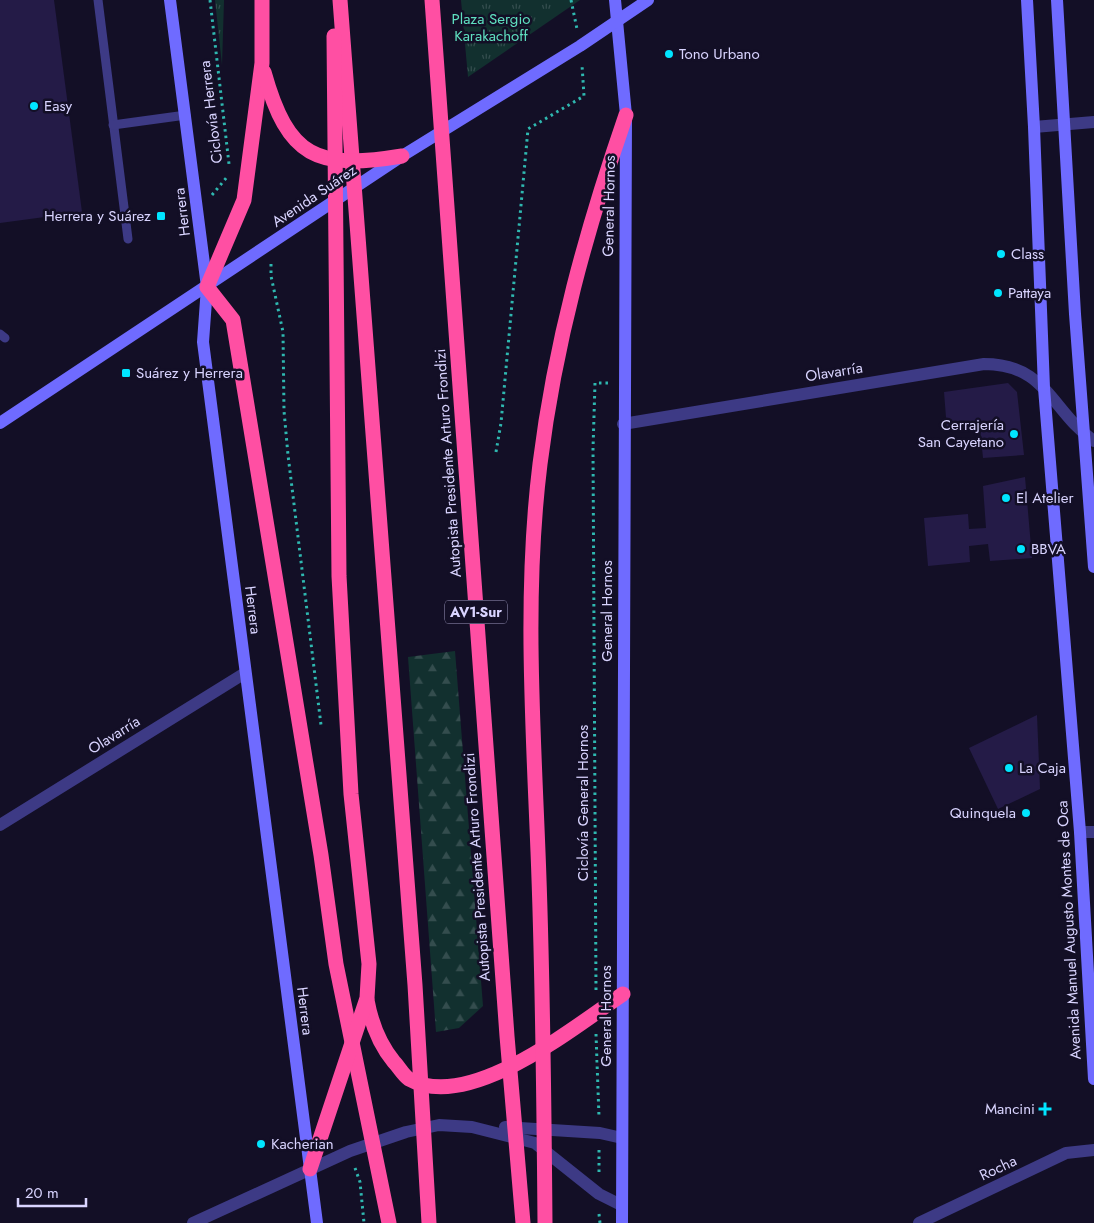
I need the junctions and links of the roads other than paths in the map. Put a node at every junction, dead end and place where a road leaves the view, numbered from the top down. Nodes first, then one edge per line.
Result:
1 (98, 0) edge
2 (170, 0) edge
3 (262, 0) edge
4 (334, 0) edge
5 (340, 0) edge
6 (432, 0) edge
7 (615, 0) edge
8 (648, 0) edge
9 (1027, 0) edge
10 (1056, 0) edge
11 (618, 20) junction
12 (262, 63) junction
13 (186, 115) junction
14 (626, 116) junction
15 (1094, 122) edge
16 (113, 125) junction
17 (1064, 125) junction
18 (1034, 127) junction
19 (402, 156) junction
20 (128, 239) dead end
21 (207, 287) junction
22 (1044, 388) junction
23 (0, 423) edge
24 (624, 424) junction
25 (1083, 434) junction
26 (1094, 442) edge
27 (1094, 567) edge
28 (245, 673) junction
29 (0, 825) edge
30 (1080, 832) junction
31 (1094, 832) edge
32 (622, 994) junction
33 (367, 998) junction
34 (1094, 1079) edge
35 (472, 1127) junction
36 (622, 1138) junction
37 (1094, 1150) edge
38 (310, 1168) junction
39 (621, 1206) junction
40 (193, 1223) edge
41 (317, 1223) edge
42 (389, 1223) edge
43 (429, 1223) edge
44 (523, 1223) edge
45 (545, 1223) edge
46 (622, 1223) edge
47 (919, 1223) edge

1 - 16 lane
2 - 13 street, Herrera
3 - 12 highway
4 - 33 highway
5 - 43 highway
6 - 44 highway, Autopista Presidente Arturo Frondizi / AV1-Sur
7 - 11 street, General Hornos
8 - 11 street, Avenida Suárez
9 - 18 street, Avenida Manuel Augusto Montes de Oca
10 - 17 street
11 - 14 street, General Hornos
11 - 19 street, Avenida Suárez
12 - 19 highway
12 - 21 highway
13 - 16 lane
13 - 21 street, Herrera
14 - 24 street, General Hornos
14 - 45 highway
15 - 17 street
16 - 20 lane
17 - 18 street
17 - 25 street
18 - 22 street, Avenida Manuel Augusto Montes de Oca
19 - 21 street, Avenida Suárez
21 - 23 street, Avenida Suárez
21 - 28 street, Herrera
21 - 42 highway
22 - 24 street, Olavarría
22 - 25 street, Olavarría
22 - 30 street, Avenida Manuel Augusto Montes de Oca
24 - 32 street, General Hornos
25 - 26 street, Olavarría
25 - 27 street
28 - 29 street, Olavarría
28 - 38 street, Herrera
30 - 31 street
30 - 34 street, Avenida Manuel Augusto Montes de Oca
32 - 33 highway
32 - 36 street, General Hornos
33 - 38 highway
35 - 36 street
35 - 38 street
35 - 39 street
36 - 39 street, General Hornos
37 - 47 street, Rocha
38 - 40 street
38 - 41 street, Herrera
39 - 46 street, General Hornos

